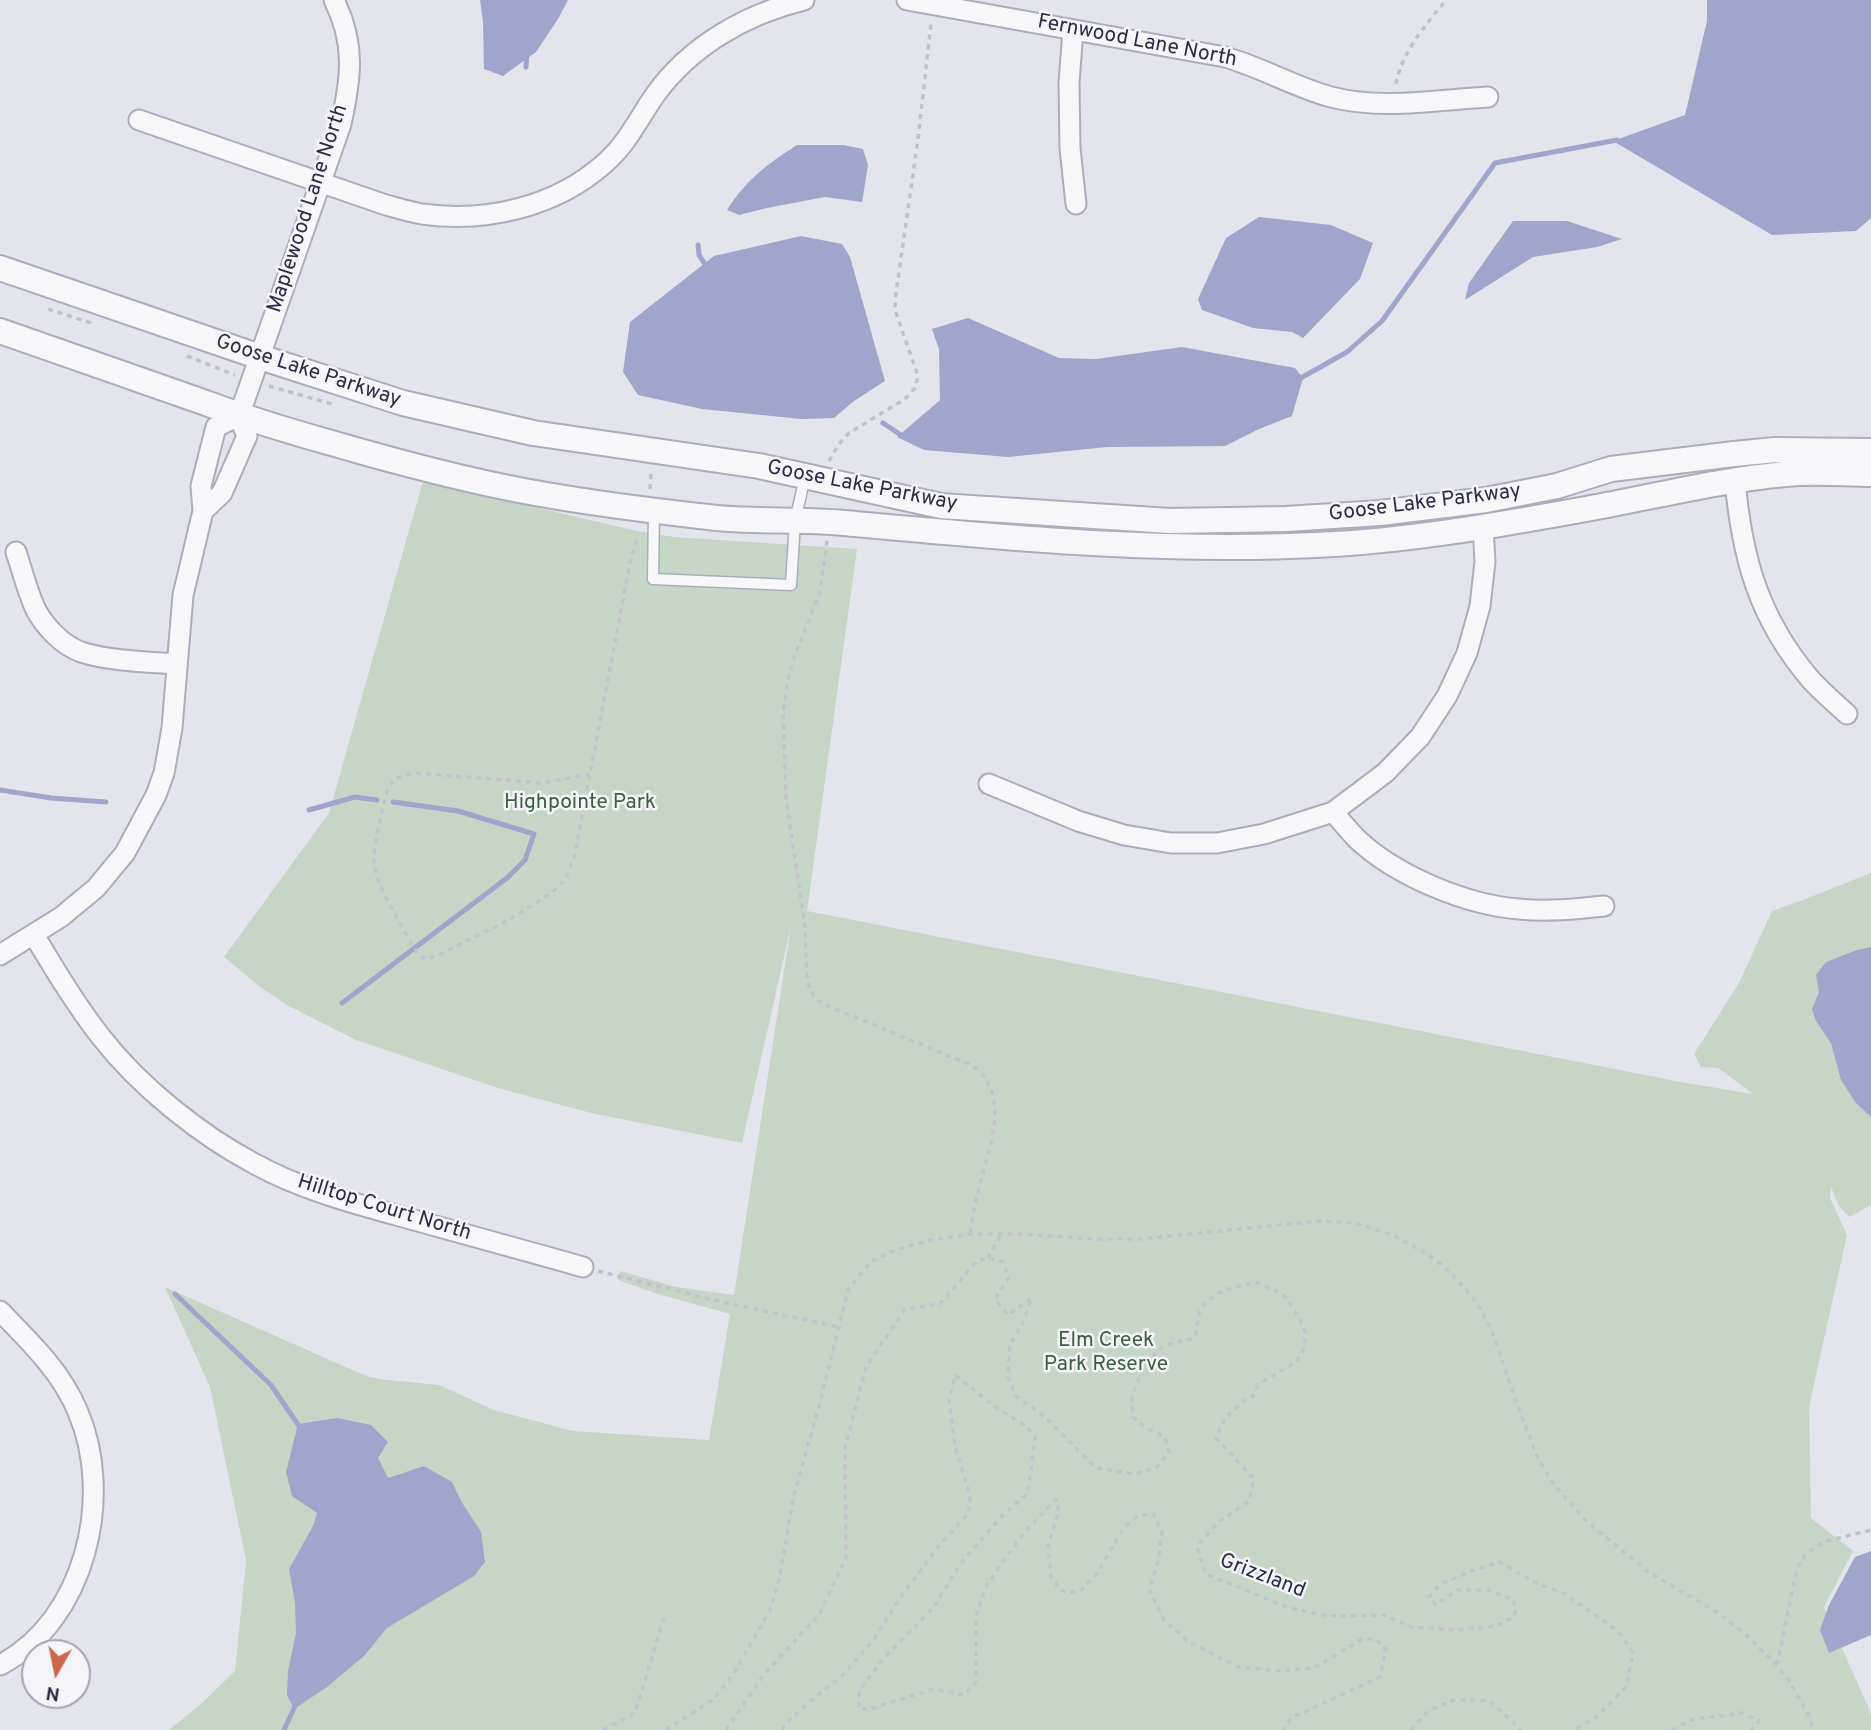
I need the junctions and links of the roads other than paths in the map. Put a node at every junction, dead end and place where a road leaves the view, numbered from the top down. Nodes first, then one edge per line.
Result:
1 (334, 0) edge
2 (907, 0) edge
3 (793, 1) edge
4 (1073, 30) junction
5 (1488, 97) dead end
6 (139, 120) dead end
7 (321, 183) junction
8 (1076, 204) dead end
9 (0, 268) edge
10 (0, 331) edge
11 (260, 357) junction
12 (239, 416) junction
13 (1871, 451) edge
14 (1871, 474) edge
15 (805, 477) junction
16 (1735, 480) junction
17 (654, 510) junction
18 (204, 511) junction
19 (795, 521) junction
20 (1483, 526) junction
21 (16, 552) dead end
22 (177, 664) junction
23 (1847, 714) dead end
24 (989, 783) dead end
25 (1333, 812) junction
26 (1604, 906) dead end
27 (34, 935) junction
28 (0, 955) edge
29 (583, 1267) road end
30 (0, 1311) edge
31 (0, 1665) edge

1 - 7 street, Maplewood Lane North
2 - 4 street, Fernwood Lane North
3 - 7 street
4 - 5 street, Fernwood Lane North
4 - 8 street
6 - 7 street
7 - 11 street, Maplewood Lane North
9 - 11 street, Goose Lake Parkway
10 - 12 street, Goose Lake Parkway
11 - 12 street, Maplewood Lane North
11 - 15 street, Goose Lake Parkway
12 - 17 street, Goose Lake Parkway
12 - 18 street
12 - 18 street
13 - 15 street, Goose Lake Parkway
14 - 16 street, Goose Lake Parkway
15 - 19 lane
16 - 20 street, Goose Lake Parkway
16 - 23 street
17 - 19 street, Goose Lake Parkway
17 - 19 lane
18 - 22 street
19 - 20 street, Goose Lake Parkway
20 - 25 street
21 - 22 street
22 - 27 street
24 - 25 street
25 - 26 street
27 - 28 street
27 - 29 street, Hilltop Court North
30 - 31 street

